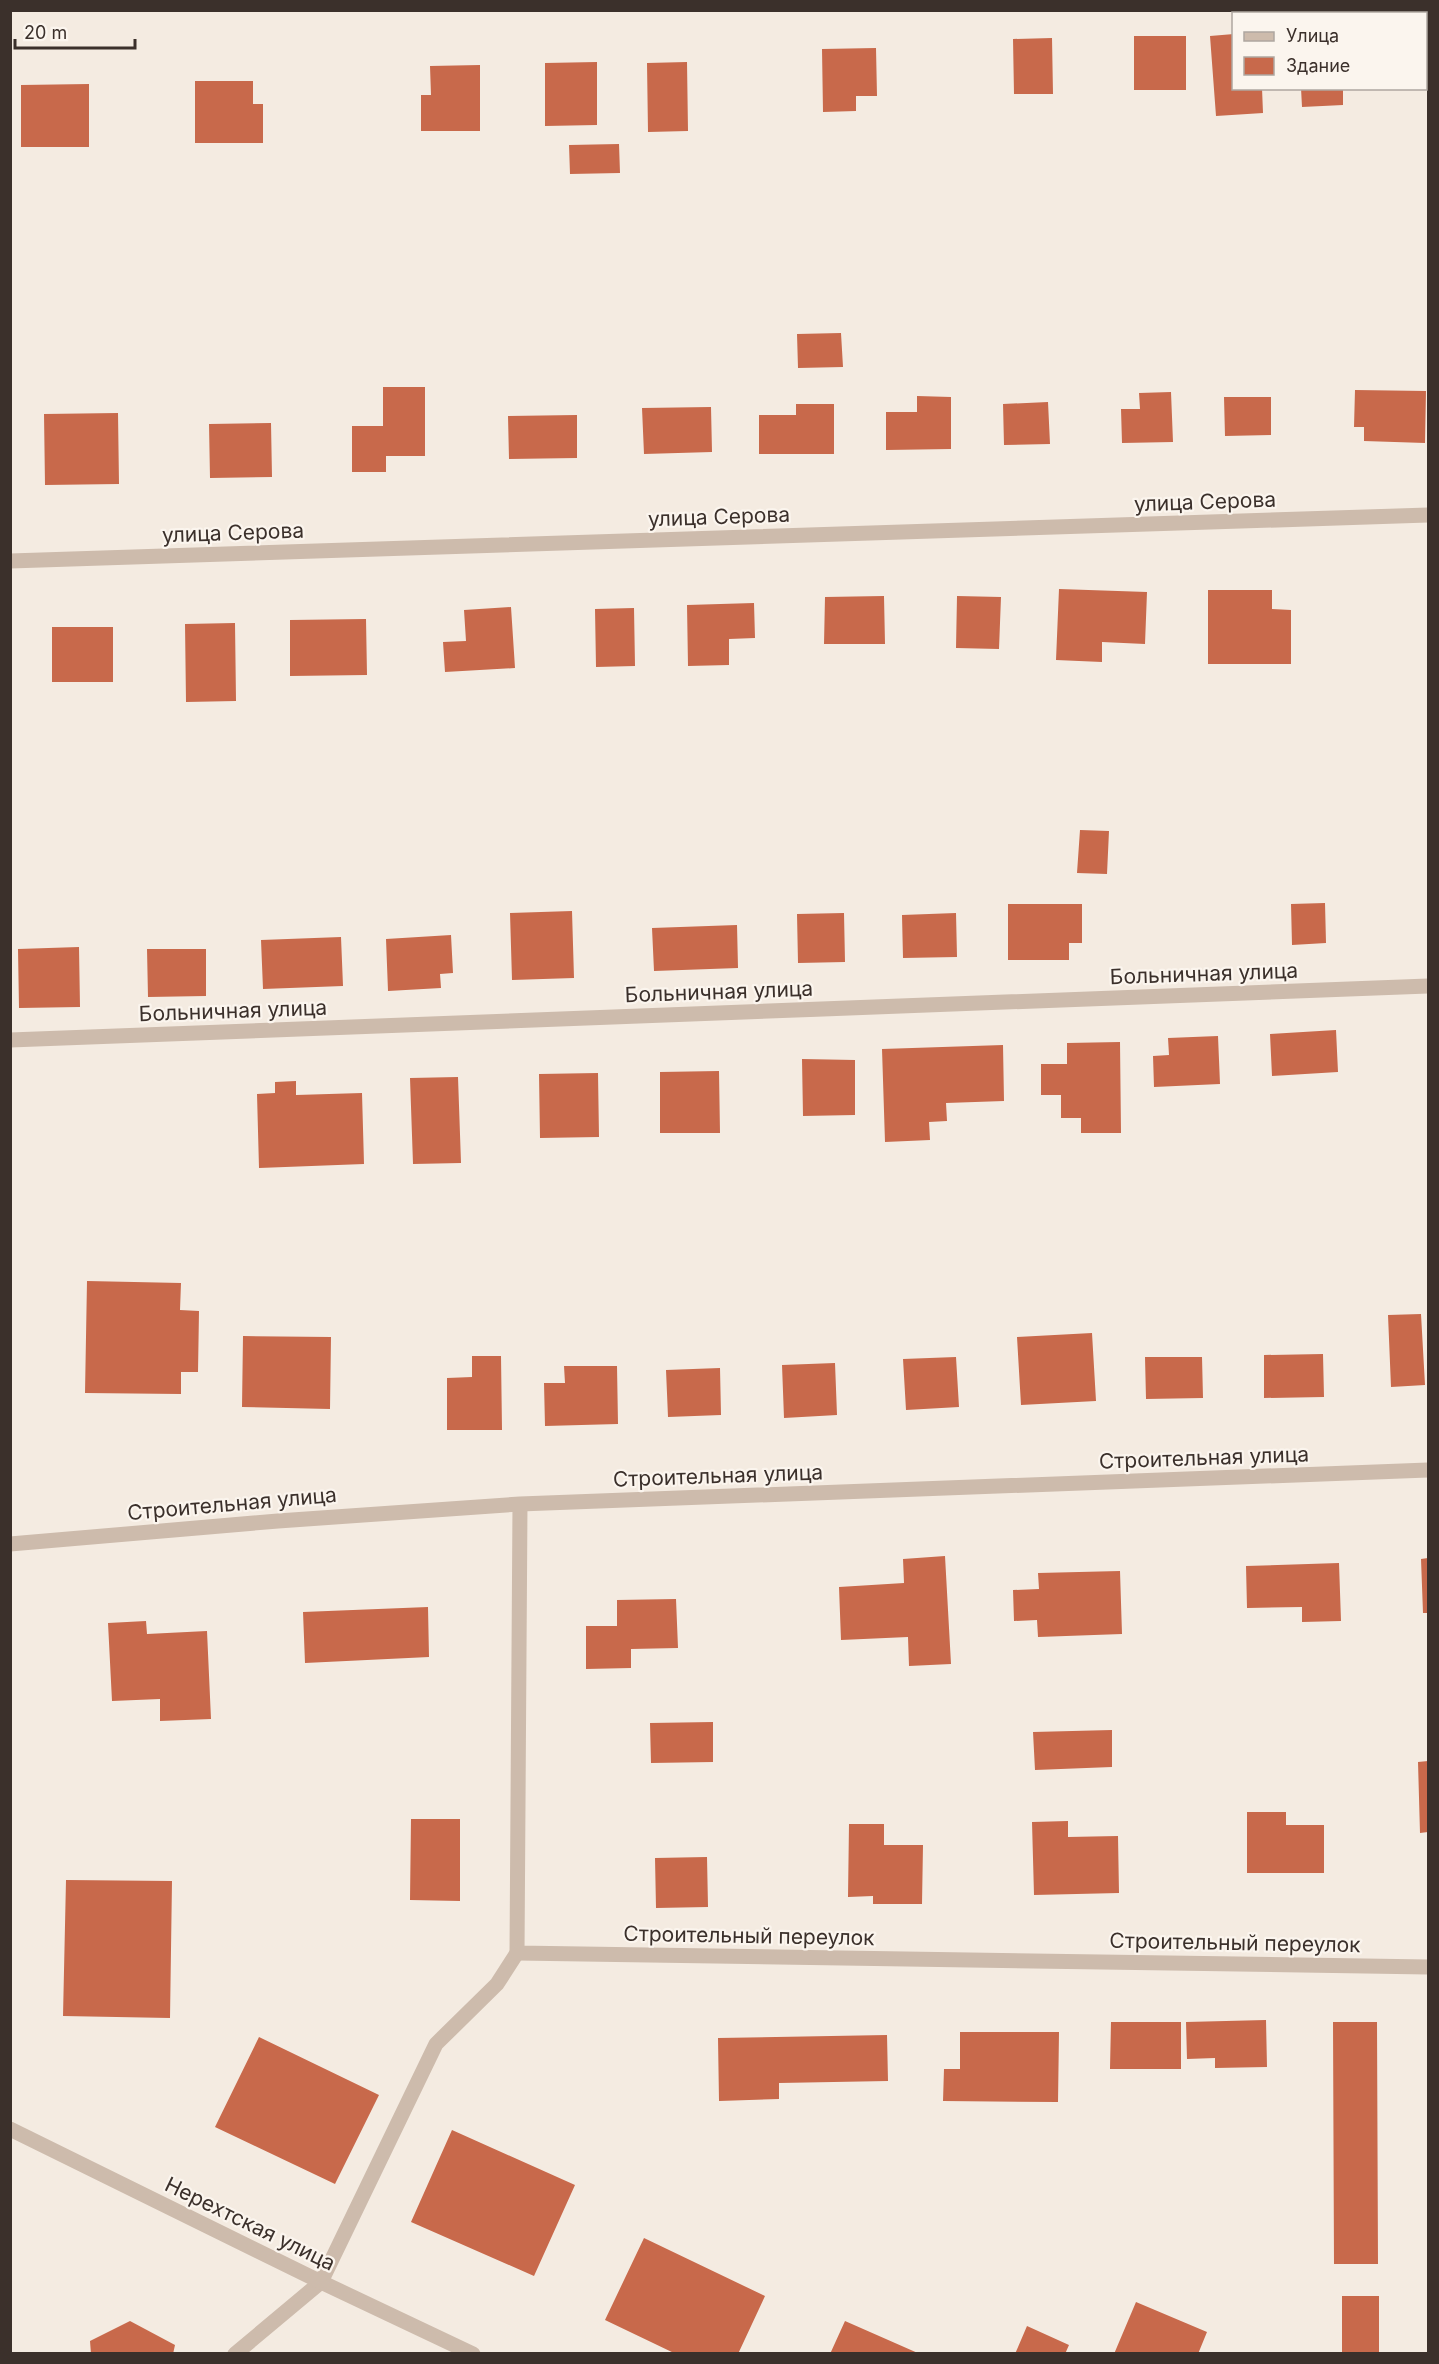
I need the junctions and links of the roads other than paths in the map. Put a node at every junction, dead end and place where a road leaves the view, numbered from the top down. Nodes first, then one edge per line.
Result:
1 (1428, 515) edge
2 (10, 561) edge
3 (1428, 986) edge
4 (10, 1040) edge
5 (1428, 1470) edge
6 (520, 1504) junction
7 (10, 1544) edge
8 (517, 1953) junction
9 (1428, 1968) edge
10 (10, 2129) edge
11 (321, 2282) junction
12 (235, 2354) edge
13 (473, 2354) edge

1 - 2 street, улица Серова
3 - 4 street, Больничная улица
5 - 6 street, Строительная улица
6 - 7 street, Строительная улица
6 - 8 street
8 - 9 street, Строительный переулок
8 - 11 street
10 - 11 street, Нерехтская улица
11 - 12 street
11 - 13 street, Нерехтская улица

